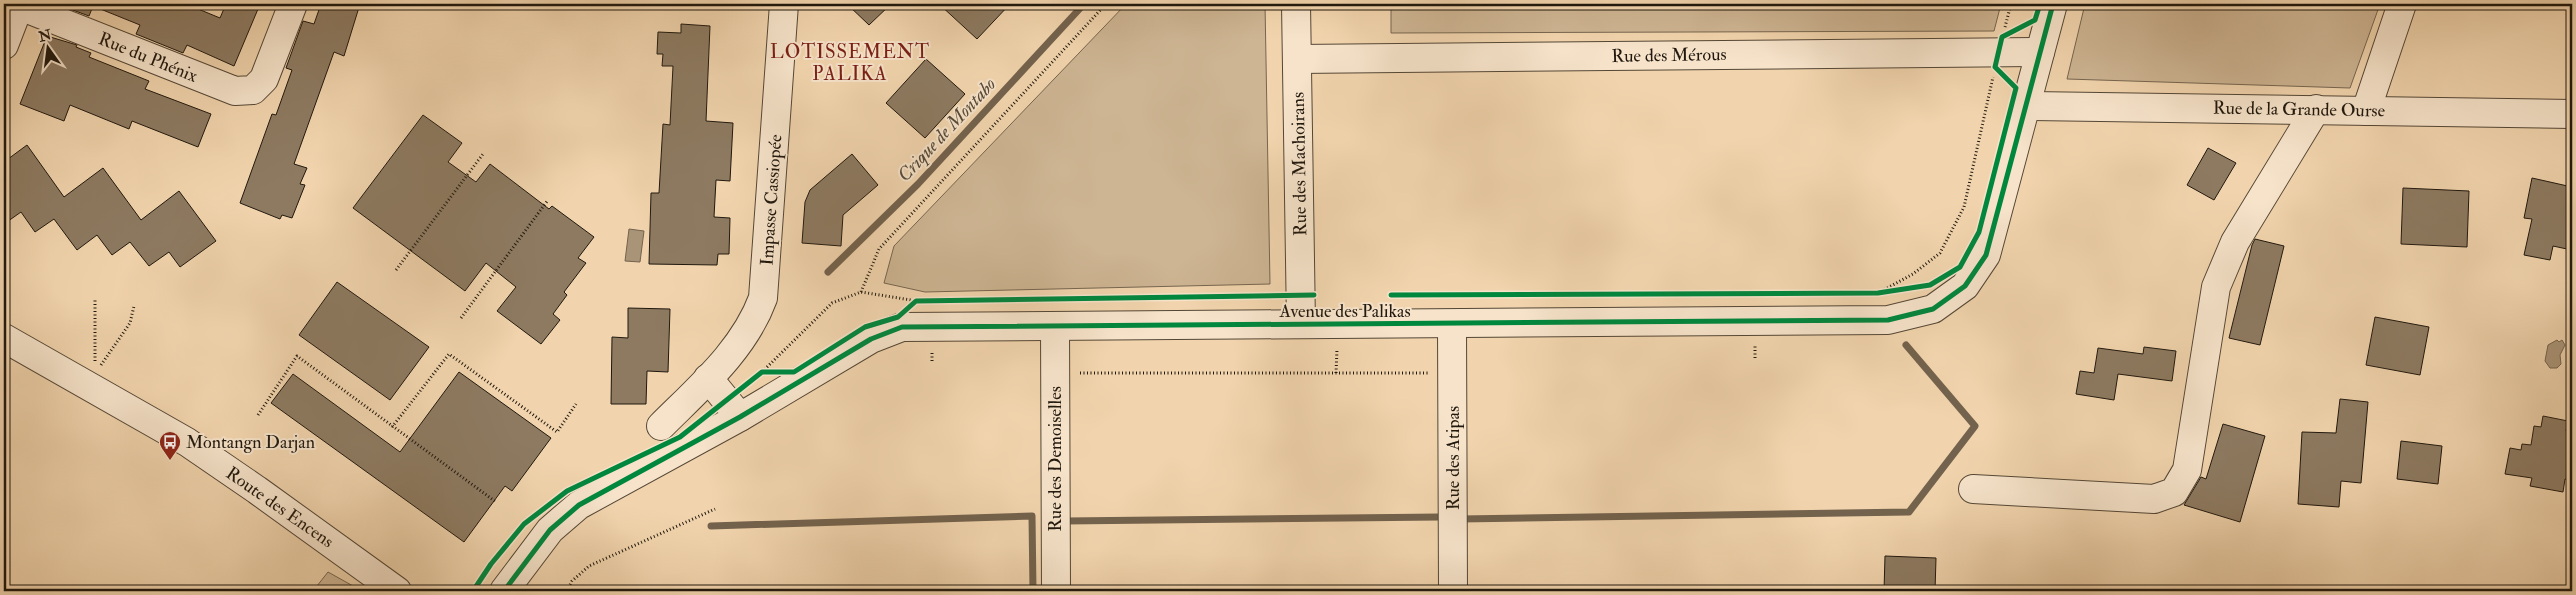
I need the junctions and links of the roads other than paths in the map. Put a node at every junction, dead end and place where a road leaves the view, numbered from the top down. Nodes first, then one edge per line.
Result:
1 (293, 4) edge
2 (784, 4) edge
3 (1296, 4) edge
4 (2053, 4) edge
5 (2402, 4) edge
6 (17, 5) edge
7 (4, 46) edge
8 (2040, 52) junction
9 (1297, 59) junction
10 (2026, 106) junction
11 (2316, 109) junction
12 (2366, 111) junction
13 (2572, 114) edge
14 (1301, 324) junction
15 (1452, 325) junction
16 (1055, 326) junction
17 (4, 338) edge
18 (708, 378) junction
19 (740, 418) junction
20 (661, 426) dead end
21 (1973, 489) dead end
22 (397, 591) edge
23 (504, 591) edge
24 (1056, 591) edge
25 (1453, 591) edge

1 - 6 street, Rue du Phénix
2 - 18 street, Impasse Cassiopée
3 - 9 street, Rue des Machoirans
4 - 8 street, Avenue des Palikas
5 - 12 street
6 - 7 street
8 - 9 street, Rue des Mérous
8 - 10 street, Avenue des Palikas
9 - 14 street, Rue des Machoirans
10 - 11 street, Rue de la Grande Ourse
10 - 15 street, Avenue des Palikas
11 - 12 street, Rue de la Grande Ourse
11 - 21 street
12 - 13 street, Rue de la Grande Ourse
14 - 15 street, Avenue des Palikas
14 - 16 street, Avenue des Palikas
15 - 25 street, Rue des Atipas
16 - 19 street, Avenue des Palikas
16 - 24 street, Rue des Demoiselles
17 - 22 street, Route des Encens
18 - 19 street
18 - 20 street, Impasse Cassiopée
19 - 23 street, Avenue des Palikas

